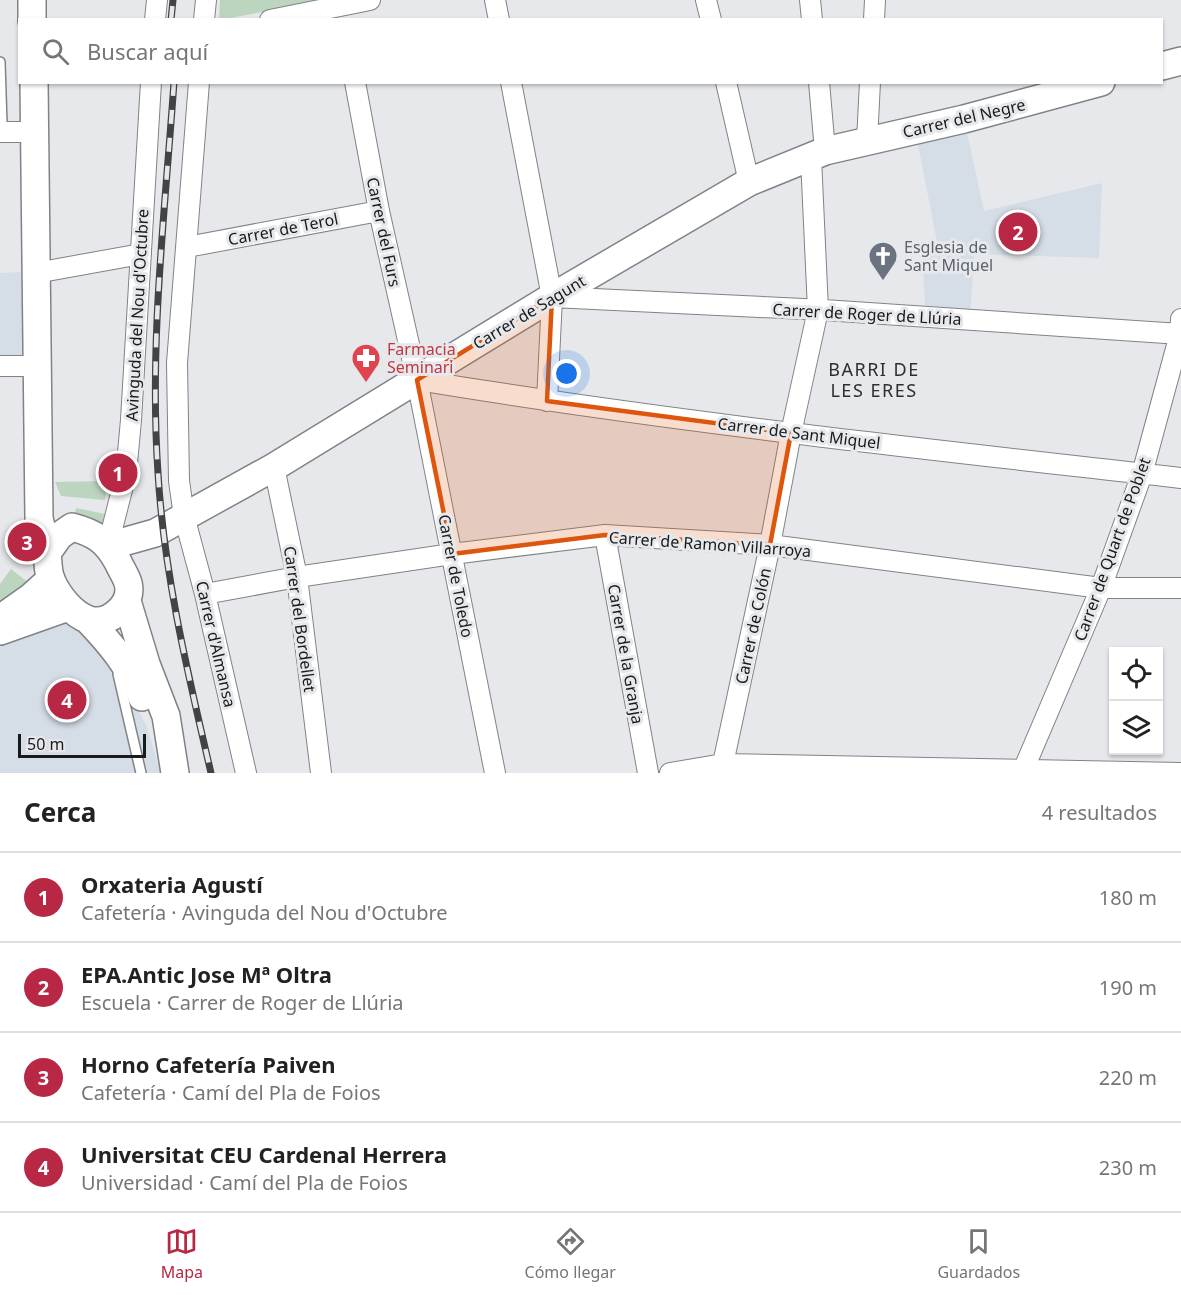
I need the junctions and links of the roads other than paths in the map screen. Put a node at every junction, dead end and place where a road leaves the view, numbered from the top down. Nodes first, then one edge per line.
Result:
1 (32, 0) edge
2 (157, 0) edge
3 (206, 0) edge
4 (370, 0) edge
5 (495, 0) edge
6 (706, 0) edge
7 (810, 0) edge
8 (875, 0) edge
9 (341, 8) edge
10 (32, 18) edge
11 (155, 18) edge
12 (204, 18) edge
13 (282, 18) edge
14 (498, 18) edge
15 (710, 18) edge
16 (812, 18) edge
17 (874, 18) edge
18 (1181, 61) edge
19 (0, 62) edge
20 (1163, 66) edge
21 (34, 84) edge
22 (151, 84) edge
23 (199, 84) edge
24 (355, 84) edge
25 (511, 84) edge
26 (726, 84) edge
27 (819, 84) edge
28 (870, 84) edge
29 (1094, 84) edge
30 (0, 97) edge
31 (4, 132) edge
32 (35, 132) junction
33 (867, 141) junction
34 (818, 155) junction
35 (749, 182) junction
36 (378, 211) junction
37 (188, 247) junction
38 (141, 254) junction
39 (36, 273) junction
40 (552, 297) junction
41 (818, 310) junction
42 (1181, 329) edge
43 (0, 366) edge
44 (37, 366) junction
45 (417, 380) junction
46 (547, 401) junction
47 (790, 433) junction
48 (274, 467) junction
49 (1143, 474) junction
50 (38, 477) junction
51 (1181, 478) edge
52 (184, 516) junction
53 (72, 527) junction
54 (150, 534) junction
55 (605, 536) junction
56 (111, 540) junction
57 (770, 545) junction
58 (452, 554) junction
59 (49, 566) junction
60 (297, 577) junction
61 (131, 582) junction
62 (1101, 588) junction
63 (1181, 588) edge
64 (205, 594) junction
65 (78, 613) junction
66 (0, 619) edge
67 (0, 631) edge
68 (113, 645) junction
69 (166, 716) junction
70 (722, 768) edge
71 (1023, 771) edge
72 (1181, 772) edge
73 (141, 773) edge
74 (168, 773) edge
75 (175, 773) edge
76 (246, 773) edge
77 (321, 773) edge
78 (495, 773) edge
79 (648, 773) edge
80 (670, 773) edge

1 - 10 street
2 - 11 street
3 - 12 street
4 - 9 street
5 - 14 street
6 - 15 street
7 - 16 street
8 - 17 street
9 - 13 street
18 - 20 street
19 - 30 lane
21 - 32 street
22 - 38 street, Avinguda del Nou d'Octubre
23 - 37 street
24 - 36 street, Carrer del Furs
25 - 40 street
26 - 35 street
27 - 34 street, Carrer de Colón
28 - 33 street
29 - 33 street, Carrer del Negre
30 - 31 lane
31 - 32 street
32 - 39 street
33 - 34 street, Carrer del Negre
34 - 35 street, Carrer de Sagunt
34 - 41 street, Carrer de Colón
35 - 40 street, Carrer de Sagunt
36 - 37 street, Carrer de Terol
36 - 45 street, Carrer del Furs
37 - 52 street
38 - 39 street
38 - 56 street, Avinguda del Nou d'Octubre
39 - 44 street
40 - 41 street, Carrer de Roger de Llúria
40 - 45 street, Carrer de Sagunt
40 - 46 street
41 - 42 street, Carrer de Roger de Llúria
41 - 47 street, Carrer de Colón
42 - 49 street, Carrer de Quart de Poblet
43 - 44 street
44 - 50 street
45 - 46 street, Carrer de Sant Miquel
45 - 48 street, Carrer de Sagunt
45 - 58 street, Carrer de Toledo
46 - 47 street, Carrer de Sant Miquel
47 - 49 street, Carrer de Sant Miquel
47 - 57 street, Carrer de Colón
48 - 52 street, Carrer de Sagunt
48 - 60 street, Carrer del Bordellet
49 - 51 street, Carrer de Sant Miquel
49 - 62 street, Carrer de Quart de Poblet
50 - 53 street
50 - 59 street
52 - 54 street, Carrer de Sagunt
52 - 64 street, Carrer d'Almansa
53 - 56 street
53 - 59 street
54 - 56 street, Carrer de Sagunt
54 - 61 street
55 - 57 street, Carrer de Ramon Villarroya
55 - 58 street, Carrer de Ramon Villarroya
55 - 79 street, Carrer de la Granja
56 - 61 street
57 - 62 street, Carrer de Ramon Villarroya
57 - 70 street, Carrer de Colón
58 - 60 street, Carrer de Ramon Villarroya
58 - 78 street, Carrer de Toledo
59 - 65 street
59 - 66 street
60 - 64 street, Carrer de Ramon Villarroya
60 - 77 street, Carrer del Bordellet
61 - 65 street
61 - 69 street
61 - 69 street
62 - 63 street, Carrer de Ramon Villarroya
62 - 71 street, Carrer de Quart de Poblet
64 - 76 street, Carrer d'Almansa
65 - 67 street
65 - 68 street
68 - 73 lane
68 - 74 street
69 - 75 street
70 - 71 street
70 - 80 street
71 - 72 street

